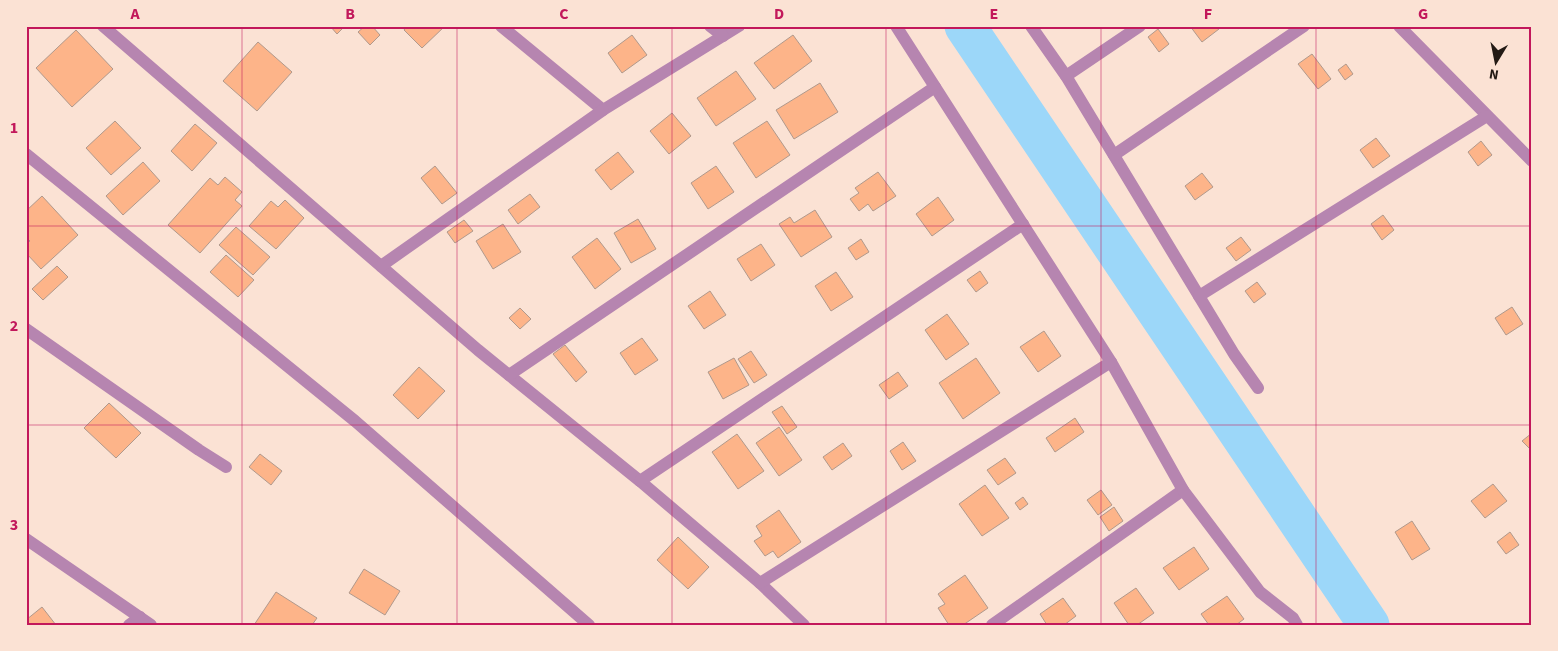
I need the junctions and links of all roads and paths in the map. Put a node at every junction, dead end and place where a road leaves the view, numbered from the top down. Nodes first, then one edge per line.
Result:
1 (103, 26) edge
2 (501, 26) edge
3 (710, 26) edge
4 (739, 26) edge
5 (896, 26) edge
6 (1031, 26) edge
7 (1140, 26) edge
8 (1304, 26) edge
9 (1399, 26) edge
10 (723, 36) junction
11 (1066, 76) junction
12 (935, 86) junction
13 (602, 110) junction
14 (1487, 116) junction
15 (26, 154) edge
16 (1114, 155) junction
17 (1532, 161) edge
18 (1023, 224) junction
19 (382, 266) junction
20 (1199, 296) junction
21 (26, 329) edge
22 (1111, 362) junction
23 (509, 375) junction
24 (1258, 388) dead end
25 (226, 467) dead end
26 (640, 481) junction
27 (1183, 490) junction
28 (29, 545) edge
29 (760, 583) junction
30 (140, 617) junction
31 (1292, 623) edge
32 (129, 625) edge
33 (151, 625) edge
34 (589, 625) edge
35 (804, 625) edge
36 (992, 625) edge

1 - 19 street
2 - 13 street
3 - 10 street
4 - 10 street
5 - 12 street
6 - 11 street
7 - 11 street
8 - 16 street
9 - 14 street
10 - 13 street
11 - 16 street
12 - 18 street
12 - 23 street
13 - 19 street
14 - 17 street
14 - 20 street
15 - 34 street
16 - 20 street
18 - 22 street
18 - 26 street
19 - 23 street
20 - 24 street
21 - 25 street
22 - 27 street
22 - 29 street
23 - 26 street
26 - 29 street
27 - 31 street
27 - 36 street
28 - 30 street
29 - 35 street
30 - 32 street
30 - 33 street

